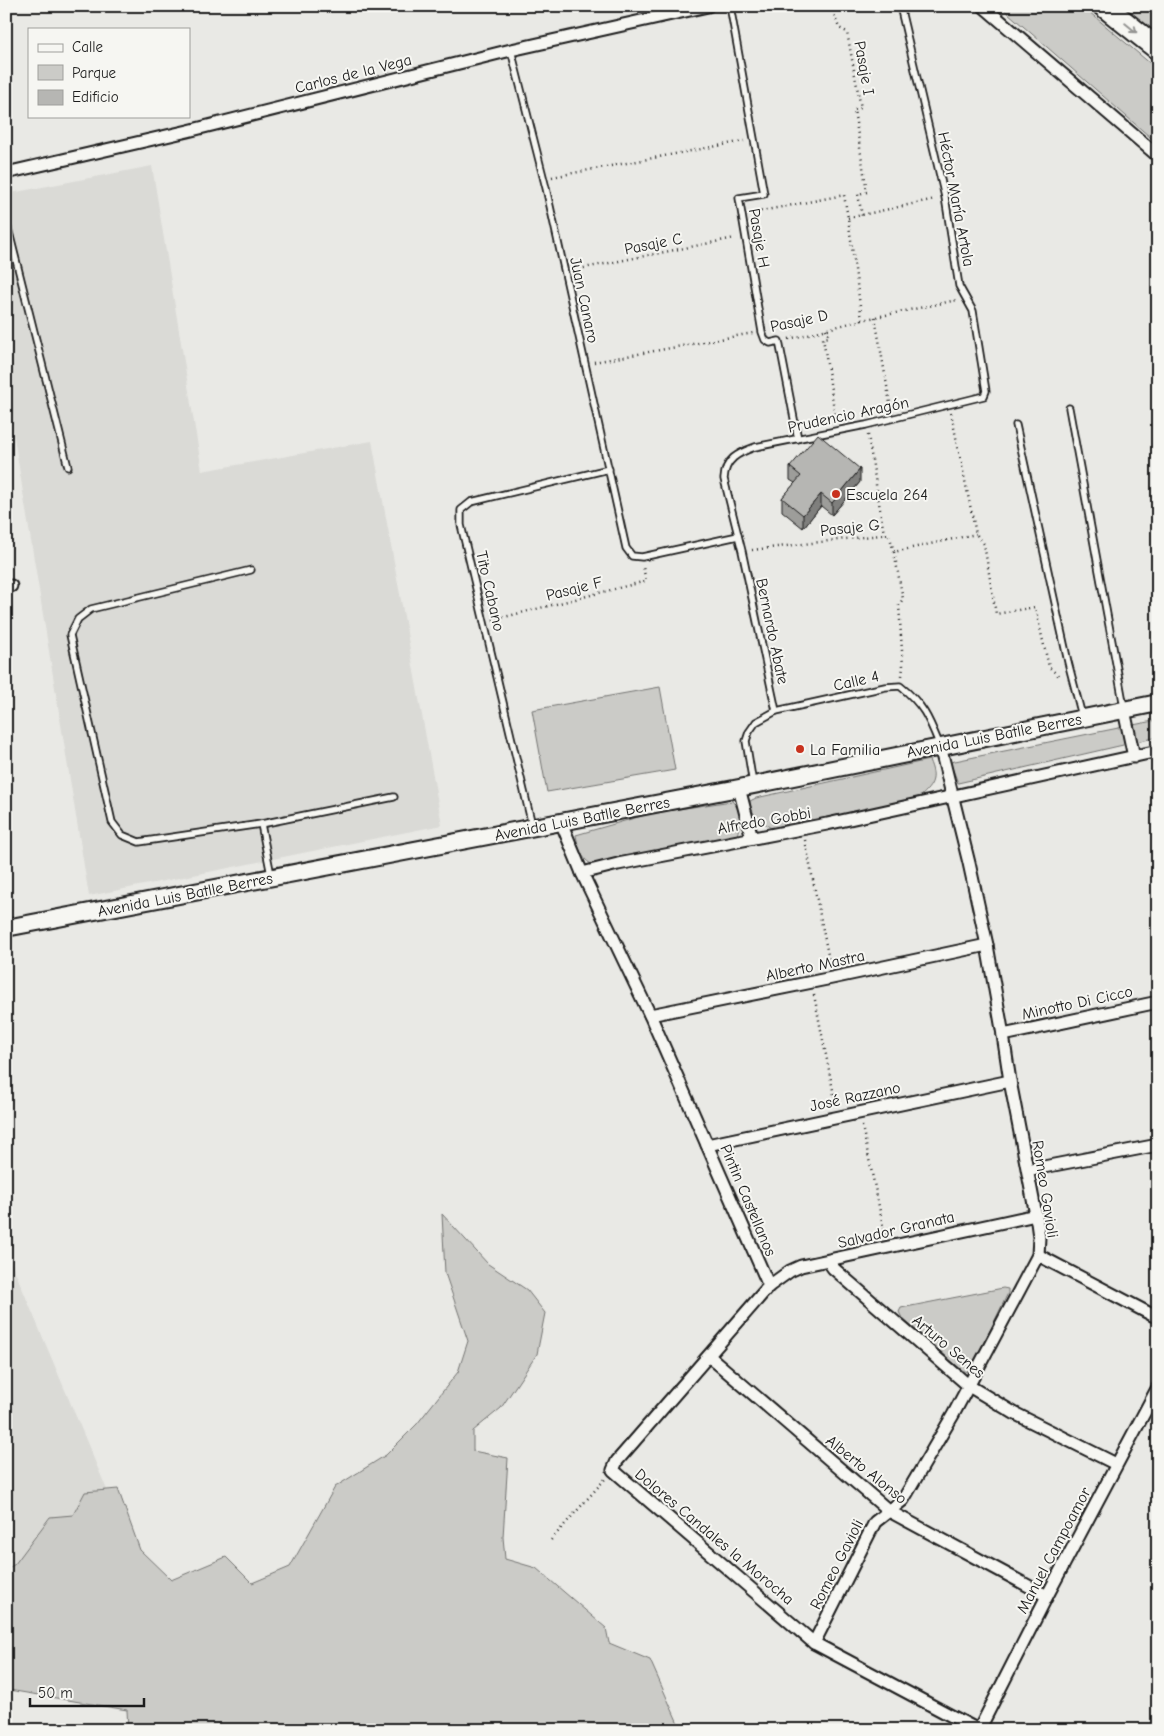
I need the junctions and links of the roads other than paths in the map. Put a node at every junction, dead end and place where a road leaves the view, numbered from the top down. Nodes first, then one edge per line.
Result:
1 (708, 6) edge
2 (730, 6) edge
3 (900, 6) edge
4 (983, 6) edge
5 (1104, 6) edge
6 (1158, 49) edge
7 (511, 50) junction
8 (1158, 156) edge
9 (6, 173) edge
10 (6, 220) edge
11 (762, 332) joint
12 (984, 396) joint
13 (1069, 408) dead end
14 (1016, 425) dead end
15 (798, 439) junction
16 (68, 466) dead end
17 (609, 469) junction
18 (725, 470) joint
19 (738, 536) junction
20 (251, 570) dead end
21 (1158, 703) edge
22 (1124, 710) junction
23 (776, 711) junction
24 (1082, 718) junction
25 (940, 746) junction
26 (1158, 751) edge
27 (1134, 757) junction
28 (746, 786) junction
29 (394, 797) dead end
30 (951, 797) junction
31 (561, 822) junction
32 (261, 824) junction
33 (532, 828) junction
34 (752, 838) junction
35 (582, 873) junction
36 (271, 878) junction
37 (6, 928) edge
38 (986, 945) junction
39 (1158, 1002) edge
40 (650, 1015) junction
41 (1004, 1035) junction
42 (1010, 1080) junction
43 (707, 1145) junction
44 (1158, 1145) edge
45 (1028, 1170) junction
46 (1036, 1215) junction
47 (1038, 1255) junction
48 (828, 1261) junction
49 (769, 1286) junction
50 (1158, 1318) edge
51 (709, 1356) junction
52 (969, 1386) junction
53 (1158, 1387) edge
54 (1116, 1464) junction
55 (888, 1511) junction
56 (1047, 1596) junction
57 (814, 1643) junction
58 (979, 1730) edge

1 - 7 street, Carlos de la Vega
2 - 11 lane, Pasaje H
3 - 12 lane, Héctor María Artola
4 - 8 street
5 -> 6 highway
7 - 9 street, Carlos de la Vega
7 - 17 lane, Juan Canaro
10 - 16 lane
11 - 15 lane, Pasaje D
12 - 15 lane, Prudencio Aragón
13 - 22 lane
14 - 24 lane
15 - 18 lane, Prudencio Aragón
17 - 19 lane, Juan Canaro
17 - 33 lane, Tito Cabano
18 - 19 lane, Bernardo Abate
19 - 23 lane, Bernardo Abate
20 - 32 lane
21 - 22 main road, Avenida Luis Batlle Berres
22 - 24 main road, Avenida Luis Batlle Berres
22 - 27 street
23 - 25 lane, Calle 4
23 - 28 lane
24 - 25 main road, Avenida Luis Batlle Berres
25 - 28 main road, Avenida Luis Batlle Berres
25 - 30 street, Romeo Gavioli
26 - 27 street, Alfredo Gobbi
27 - 30 street, Alfredo Gobbi
28 - 31 main road, Avenida Luis Batlle Berres
28 - 34 street
29 - 32 lane
30 - 34 street, Alfredo Gobbi
30 - 38 street, Romeo Gavioli
31 - 33 main road, Avenida Luis Batlle Berres
31 - 35 street, Pintin Castellanos
32 - 36 lane
33 - 36 main road, Avenida Luis Batlle Berres
34 - 35 street, Alfredo Gobbi
35 - 40 street, Pintin Castellanos
36 - 37 main road, Avenida Luis Batlle Berres
38 - 40 street, Alberto Mastra
38 - 41 street, Romeo Gavioli
39 - 41 street, Minotto Di Cicco
40 - 43 street, Pintin Castellanos
41 - 42 street, Romeo Gavioli
42 - 43 street, José Razzano
42 - 45 street, Romeo Gavioli
43 - 49 street, Pintin Castellanos
44 - 45 street
45 - 46 street, Romeo Gavioli
46 - 47 street, Romeo Gavioli
46 - 48 street, Salvador Granata
47 - 50 street
47 - 52 street, Romeo Gavioli
48 - 49 street, Salvador Granata
48 - 52 street, Arturo Senes
49 - 51 street
51 - 55 street, Alberto Alonso
51 - 57 street, Dolores Candales la Morocha
52 - 54 street, Arturo Senes
52 - 55 street, Romeo Gavioli
53 - 54 street, Manuel Campoamor
54 - 56 street, Manuel Campoamor
55 - 56 street, Alberto Alonso
55 - 57 street, Romeo Gavioli
56 - 58 street, Manuel Campoamor
57 - 58 street, Dolores Candales la Morocha

